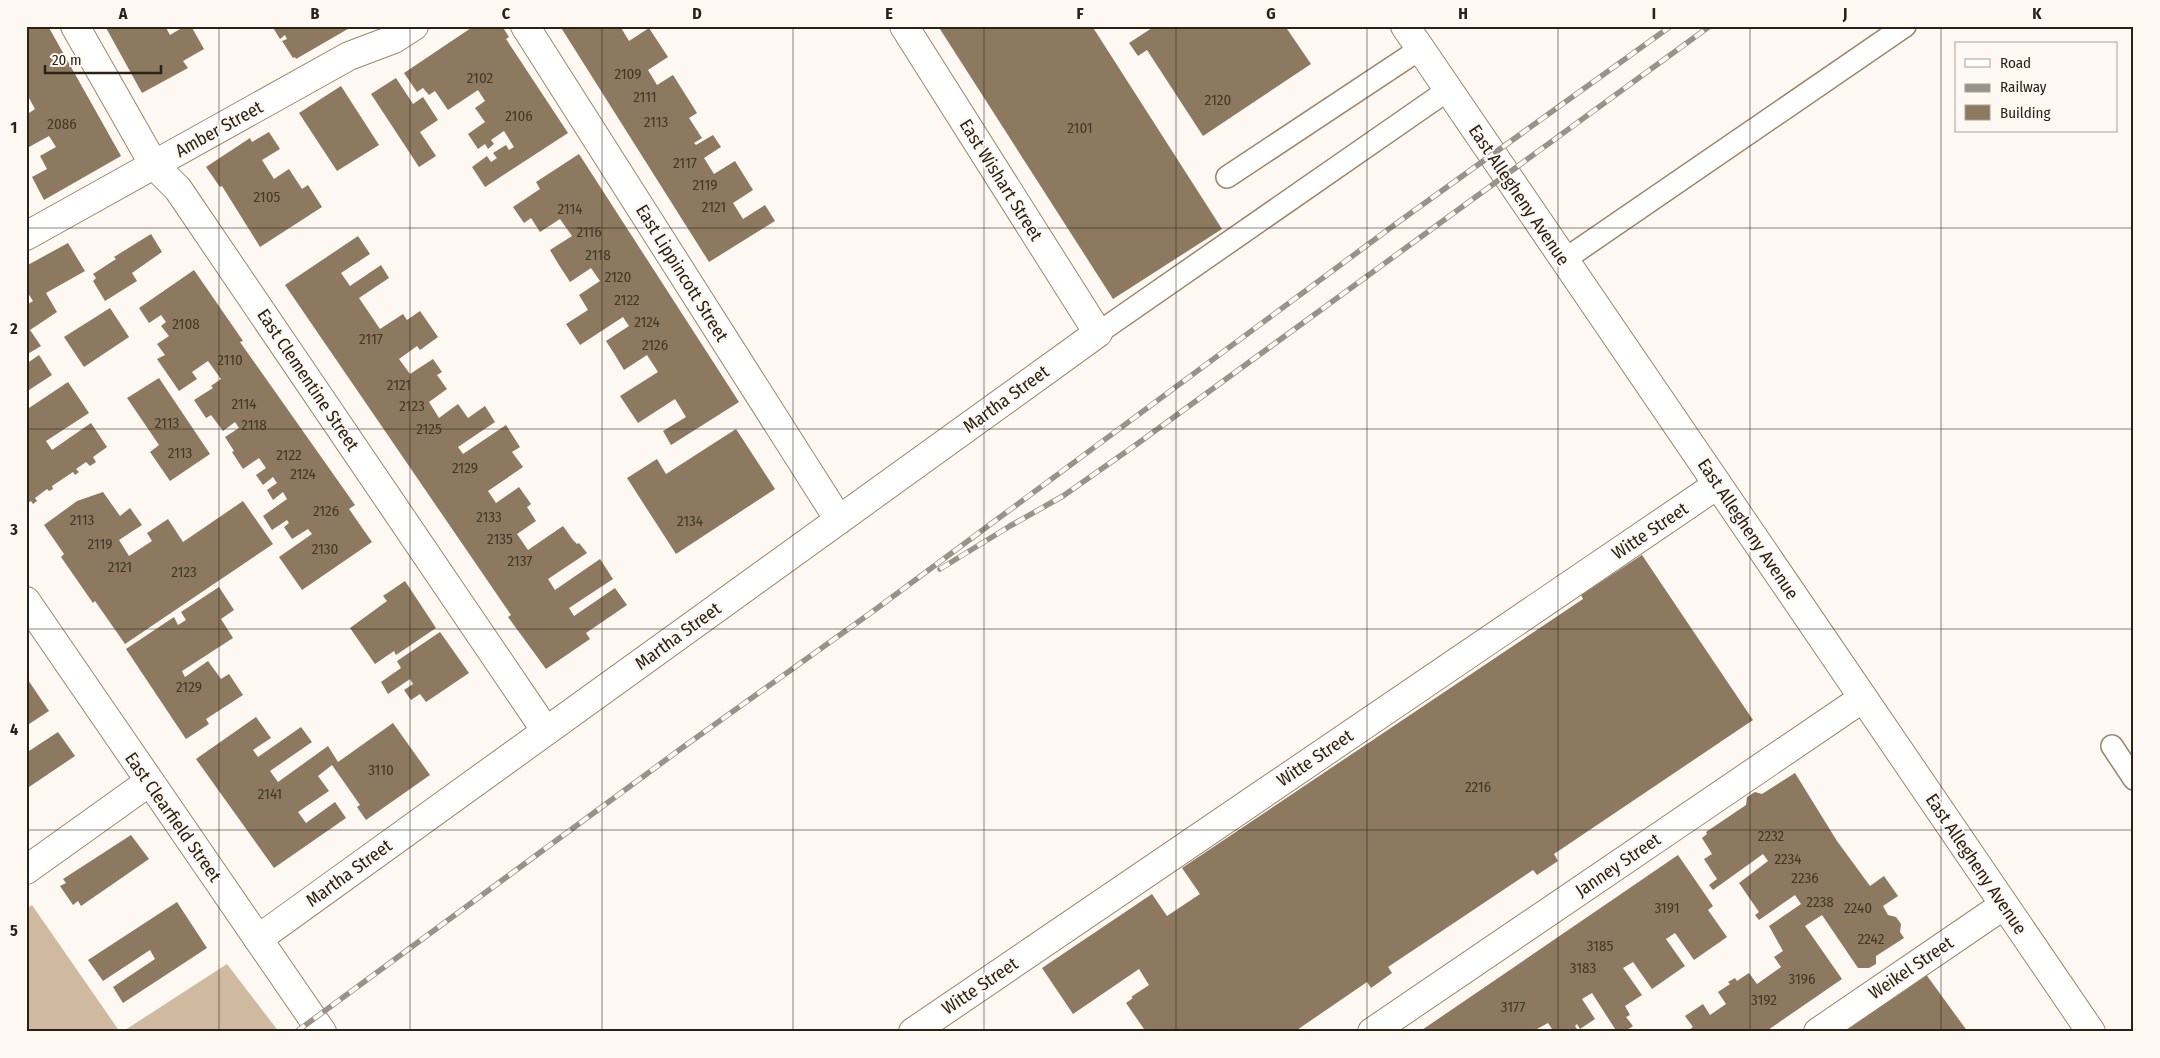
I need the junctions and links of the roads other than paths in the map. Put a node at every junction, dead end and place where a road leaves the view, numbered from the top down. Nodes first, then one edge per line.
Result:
1 (75, 26) edge
2 (525, 26) edge
3 (904, 26) edge
4 (1405, 26) edge
5 (1904, 26) edge
6 (398, 30) edge
7 (1420, 49) junction
8 (1448, 90) junction
9 (154, 166) junction
10 (1227, 177) dead end
11 (26, 236) edge
12 (1564, 260) junction
13 (1098, 334) junction
14 (1718, 485) junction
15 (838, 520) junction
16 (26, 601) edge
17 (1863, 698) junction
18 (546, 731) junction
19 (2112, 746) dead end
20 (2134, 779) edge
21 (149, 782) junction
22 (26, 870) edge
23 (2004, 905) junction
24 (258, 939) junction
25 (322, 1032) edge
26 (913, 1032) edge
27 (1372, 1032) edge
28 (1818, 1032) edge
29 (2090, 1032) edge

1 - 9 street, East Clementine Street
2 - 15 street, East Lippincott Street
3 - 13 street, East Wishart Street
4 - 7 street, East Allegheny Avenue
5 - 12 lane
6 - 9 street, Amber Street
7 - 8 street, East Allegheny Avenue
7 - 10 lane
8 - 12 street, East Allegheny Avenue
8 - 13 lane
9 - 11 street, Amber Street
9 - 18 street, East Clementine Street
12 - 14 street, East Allegheny Avenue
13 - 15 street, Martha Street
14 - 17 street, East Allegheny Avenue
14 - 26 street, Witte Street
15 - 18 street, Martha Street
16 - 21 street, East Clearfield Street
17 - 23 street, East Allegheny Avenue
17 - 27 street, Janney Street
18 - 24 street, Martha Street
19 - 20 lane
21 - 22 street
21 - 24 street, East Clearfield Street
23 - 28 street, Weikel Street
23 - 29 street, East Allegheny Avenue
24 - 25 street, East Clearfield Street

